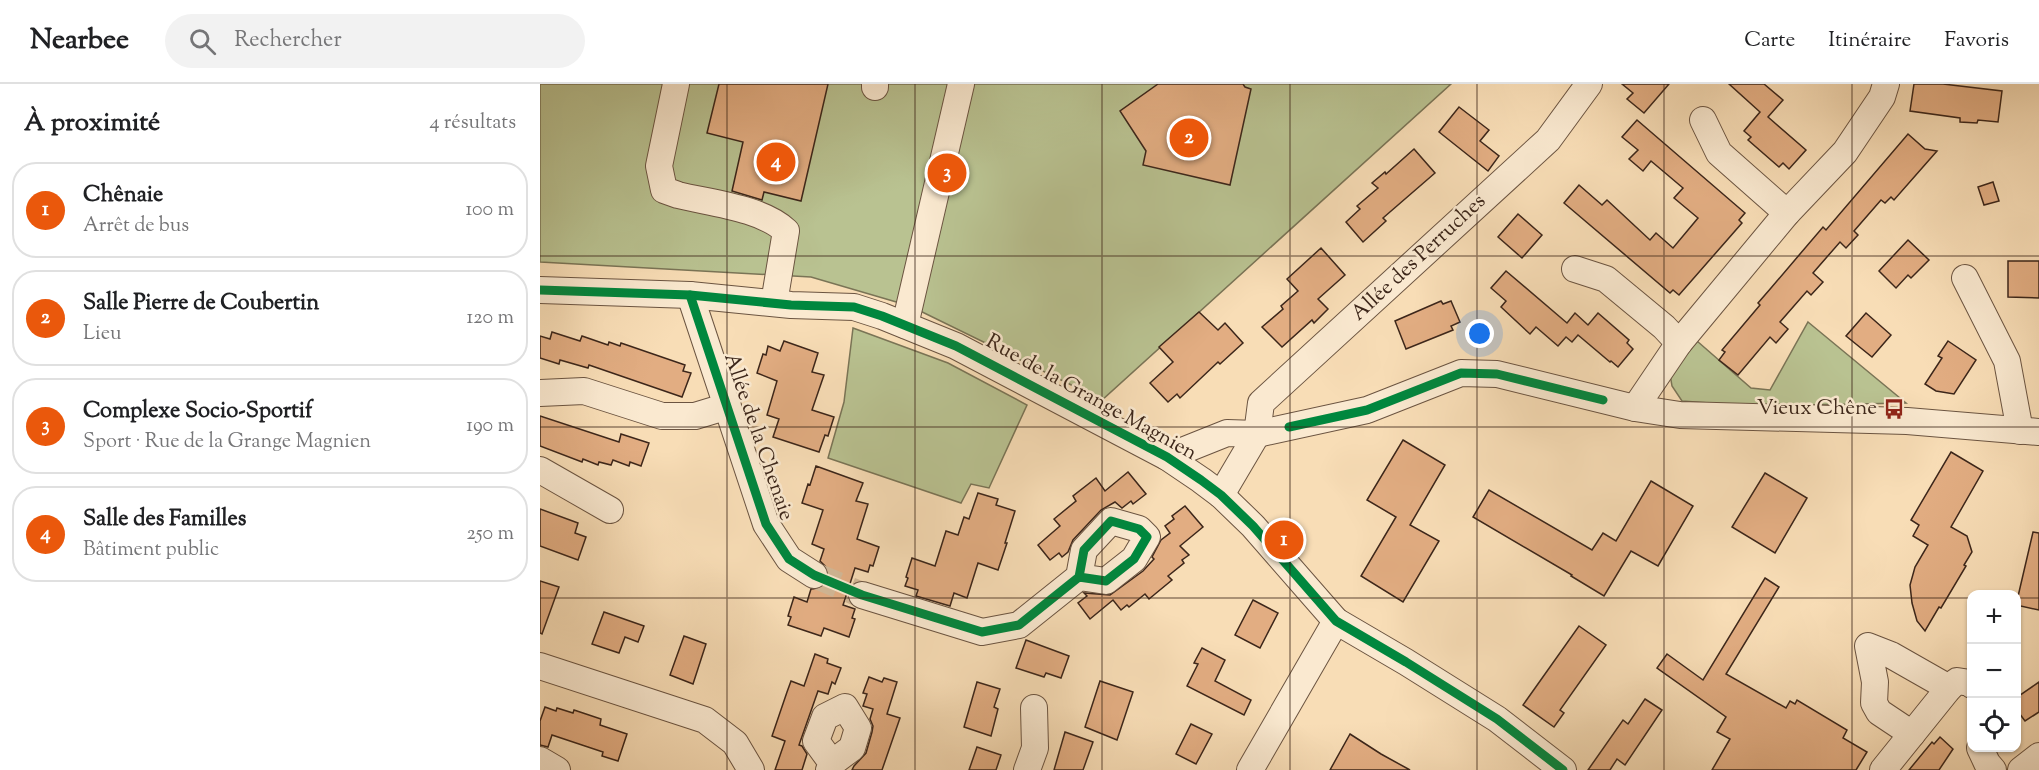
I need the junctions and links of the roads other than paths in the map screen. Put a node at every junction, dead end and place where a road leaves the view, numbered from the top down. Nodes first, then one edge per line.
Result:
1 (676, 84) edge
2 (961, 84) edge
3 (1589, 84) edge
4 (1886, 84) edge
5 (1702, 120) dead end
6 (1787, 213) junction
7 (1575, 269) dead end
8 (1965, 278) dead end
9 (540, 290) edge
10 (690, 295) junction
11 (774, 303) junction
12 (906, 325) junction
13 (1678, 343) junction
14 (540, 393) edge
15 (728, 406) junction
16 (1635, 408) junction
17 (2030, 431) edge
18 (1257, 434) junction
19 (1167, 457) junction
20 (540, 470) edge
21 (1221, 495) junction
22 (610, 510) dead end
23 (814, 575) tunnel mouth
24 (1078, 576) dead end
25 (862, 594) tunnel mouth
26 (1336, 621) junction
27 (540, 668) edge
28 (1960, 686) edge
29 (1034, 708) dead end
30 (1912, 734) junction
31 (1982, 752) edge
32 (2039, 756) edge
33 (540, 760) edge
34 (557, 770) edge
35 (751, 770) edge
36 (1027, 770) edge
37 (1250, 770) edge
38 (1563, 770) edge
39 (1882, 770) edge
40 (1993, 770) edge
41 (2021, 770) edge

1 - 11 street
2 - 12 street
3 - 18 street, Allée des Perruches
4 - 6 street
5 - 6 street
6 - 13 street
7 - 13 street
8 - 17 street
9 - 10 street, Rue de la Grange Magnien
10 - 11 street, Rue de la Grange Magnien
10 - 15 street, Allée de la Chenaie
11 - 12 street, Rue de la Grange Magnien
12 - 19 street, Rue de la Grange Magnien
13 - 16 street
14 - 15 street
15 - 23 street, Allée de la Chenaie
16 - 17 street
16 - 18 street
18 - 19 street
18 - 21 street
19 - 21 street, Rue de la Grange Magnien
20 - 22 street
21 - 26 street, Rue de la Grange Magnien
24 - 25 street
26 - 37 street
26 - 38 street, Rue de la Grange Magnien
27 - 35 street
28 - 30 street
28 - 30 street
29 - 36 street
30 - 39 street
31 - 40 street
32 - 41 street
33 - 34 street

